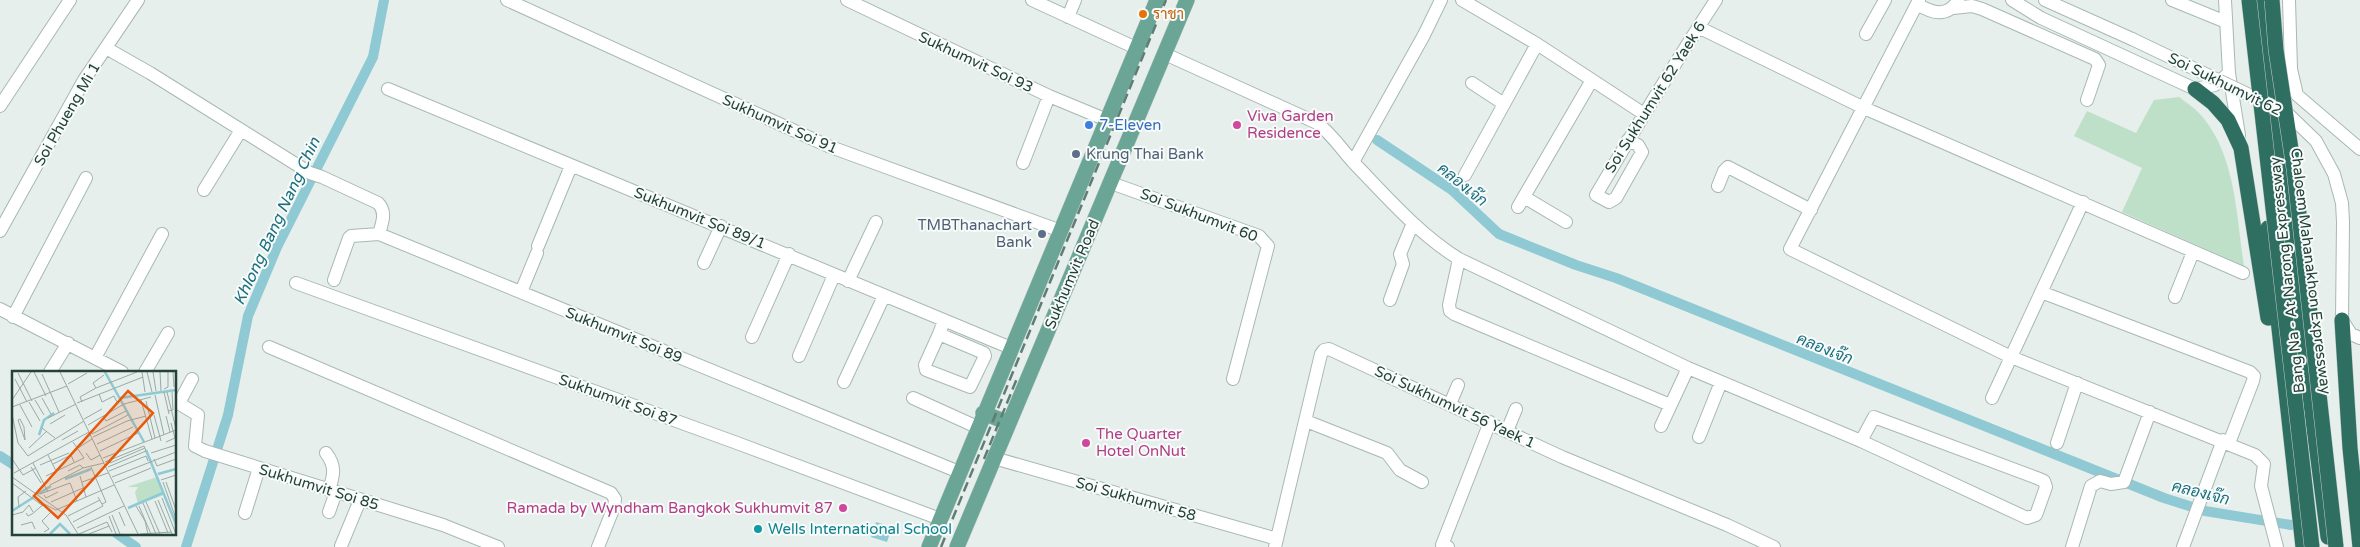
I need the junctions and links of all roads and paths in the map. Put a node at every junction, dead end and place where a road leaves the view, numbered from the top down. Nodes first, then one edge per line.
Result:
1 (70, 0) edge
2 (138, 0) edge
3 (506, 0) edge
4 (847, 0) edge
5 (1032, 0) edge
6 (1075, 0) edge
7 (1157, 0) edge
8 (1187, 0) edge
9 (1441, 0) edge
10 (1462, 0) edge
11 (1716, 0) edge
12 (1885, 0) edge
13 (2012, 0) edge
14 (2045, 0) edge
15 (2172, 0) edge
16 (2224, 0) edge
17 (2242, 0) edge
18 (2250, 0) edge
19 (2259, 0) edge
20 (2272, 0) edge
21 (2289, 0) edge
22 (1918, 2) edge
23 (1956, 4) edge
24 (1068, 17) junction
25 (2226, 22) junction
26 (1698, 27) junction
27 (1866, 34) dead end
28 (1537, 44) junction
29 (106, 48) junction
30 (1136, 48) junction
31 (1165, 54) junction
32 (2229, 73) junction
33 (1592, 80) junction
34 (1472, 83) dead end
35 (388, 89) dead end
36 (2196, 89) junction
37 (1049, 96) junction
38 (2087, 100) dead end
39 (1504, 104) junction
40 (0, 106) edge
41 (1864, 108) junction
42 (1644, 114) junction
43 (1107, 120) junction
44 (241, 130) junction
45 (1628, 140) junction
46 (2241, 148) junction
47 (2360, 149) edge
48 (1353, 162) junction
49 (1023, 163) dead end
50 (571, 166) junction
51 (1465, 175) dead end
52 (86, 178) dead end
53 (1111, 183) junction
54 (1718, 186) dead end
55 (204, 190) dead end
56 (2083, 202) junction
57 (1811, 210) junction
58 (876, 222) dead end
59 (1566, 222) dead end
60 (1413, 223) junction
61 (721, 226) junction
62 (1061, 230) junction
63 (0, 231) edge
64 (162, 234) dead end
65 (379, 234) junction
66 (2193, 252) junction
67 (789, 254) junction
68 (1459, 259) junction
69 (704, 264) dead end
70 (2243, 273) dead end
71 (834, 275) junction
72 (334, 280) dead end
73 (848, 281) junction
74 (296, 283) dead end
75 (521, 292) junction
76 (2042, 292) junction
77 (884, 296) junction
78 (2175, 297) dead end
79 (1390, 300) dead end
80 (0, 309) edge
81 (13, 317) junction
82 (944, 320) junction
83 (2342, 320) junction
84 (168, 333) dead end
85 (939, 334) junction
86 (752, 337) dead end
87 (2360, 338) edge
88 (68, 343) junction
89 (269, 347) dead end
90 (1011, 348) junction
91 (799, 356) dead end
92 (2011, 357) junction
93 (95, 358) junction
94 (1688, 368) junction
95 (51, 371) edge
96 (120, 371) edge
97 (146, 371) edge
98 (1233, 378) dead end
99 (192, 379) dead end
100 (844, 382) dead end
101 (1721, 382) junction
102 (2077, 383) junction
103 (1458, 385) dead end
104 (913, 398) dead end
105 (1992, 398) dead end
106 (177, 402) edge
107 (1450, 404) junction
108 (1670, 405) junction
109 (1516, 409) dead end
110 (2150, 412) junction
111 (980, 420) junction
112 (1306, 421) junction
113 (1490, 422) junction
114 (1009, 423) junction
115 (1661, 426) dead end
116 (1507, 430) junction
117 (2289, 432) junction
118 (1699, 437) dead end
119 (1861, 440) junction
120 (2226, 441) junction
121 (2057, 442) dead end
122 (326, 453) dead end
123 (994, 458) junction
124 (259, 468) junction
125 (959, 472) junction
126 (1422, 482) dead end
127 (332, 491) junction
128 (360, 500) junction
129 (329, 512) dead end
130 (245, 513) dead end
131 (940, 519) junction
132 (2276, 542) edge
133 (1276, 543) edge
134 (341, 546) edge
135 (498, 547) edge
136 (598, 547) edge
137 (929, 547) edge
138 (957, 547) edge
139 (1448, 547) edge
140 (1774, 547) edge
141 (2072, 547) edge
142 (2182, 547) edge
143 (2303, 547) edge
144 (2312, 547) edge
145 (2329, 547) edge
146 (2336, 547) edge
147 (2360, 547) edge

1 - 40 street
2 - 29 street, Soi Phueng Mi 1
3 - 62 street, Sukhumvit Soi 91
4 - 37 street, Sukhumvit Soi 93
5 - 24 street
6 - 24 street
7 - 30 main road, Sukhumvit Road
8 - 31 main road, Sukhumvit Road
9 - 48 street
10 - 28 street
11 - 26 street, Soi Sukhumvit 62 Yaek 6
12 - 27 street
13 - 36 street
14 - 83 street, Soi Sukhumvit 62, bridge
15 - 25 street
16 - 25 street
17 - 117 highway
18 - 144 highway, Bang Na - At Narong Expressway, bridge
19 - 145 highway, Chaloem Mahanakhon Expressway
20 - 146 highway, Bang Na - At Narong Expressway, bridge
21 - 47 street
22 - 23 street
22 - 41 street
23 - 38 street
24 - 30 street
25 - 32 street
26 - 41 street
26 - 42 street, Soi Sukhumvit 62 Yaek 6
28 - 33 street
28 - 39 street
29 - 44 street
29 - 63 street, Soi Phueng Mi 1
30 - 43 main road, Sukhumvit Road
31 - 48 street
31 - 53 main road, Sukhumvit Road
32 - 36 street
32 - 46 street
33 - 42 street
33 - 59 street
34 - 39 street
35 - 50 street, Sukhumvit Soi 89/1
36 - 46 highway
37 - 43 street, Sukhumvit Soi 93
37 - 49 street
39 - 51 street
41 - 56 street
41 - 57 street
42 - 45 street, Soi Sukhumvit 62 Yaek 6
43 - 62 main road, Sukhumvit Road
44 - 55 street
44 - 65 street
45 - 45 street, Soi Sukhumvit 62 Yaek 6
46 - 117 highway
48 - 60 street
50 - 61 street, Sukhumvit Soi 89/1
50 - 75 street
52 - 81 street
53 - 98 street, Soi Sukhumvit 60
53 - 114 main road, Sukhumvit Road
54 - 57 street
56 - 66 street
56 - 76 street
57 - 92 street
58 - 73 street
60 - 68 street
60 - 79 street
61 - 67 street, Sukhumvit Soi 89/1
61 - 69 street
62 - 90 main road, Sukhumvit Road
64 - 93 street
65 - 72 street
65 - 75 street, Sukhumvit Soi 89
66 - 70 street
66 - 78 street
67 - 71 street, Sukhumvit Soi 89/1
67 - 86 street
68 - 94 street
68 - 108 street
71 - 73 street, Sukhumvit Soi 89/1
71 - 91 street
73 - 77 street, Sukhumvit Soi 89/1
74 - 131 street, Sukhumvit Soi 87
75 - 125 street, Sukhumvit Soi 89
76 - 92 street
76 - 120 street
77 - 82 street, Sukhumvit Soi 89/1
77 - 100 street
80 - 81 street
81 - 88 street
82 - 85 street
82 - 90 street, Sukhumvit Soi 89/1
83 - 87 street
83 - 147 highway
84 - 97 street
85 - 85 street
88 - 93 street
88 - 95 street
89 - 136 street
90 - 111 main road, Sukhumvit Road
92 - 102 street
92 - 105 street
93 - 96 street
94 - 101 street
94 - 108 street
99 - 106 street
101 - 118 street
101 - 119 street
102 - 110 street
102 - 121 street
103 - 107 street
104 - 111 street
106 - 124 street, Sukhumvit Soi 85
107 - 112 street, Soi Sukhumvit 56 Yaek 1
107 - 113 street, Soi Sukhumvit 56 Yaek 1
108 - 115 street
109 - 116 street
110 - 120 street
110 - 141 street
111 - 114 main road
111 - 125 main road, Sukhumvit Road
112 - 126 street
112 - 133 street, Soi Sukhumvit 56 Yaek 1
113 - 116 street, Soi Sukhumvit 56 Yaek 1
113 - 139 street
114 - 123 main road, Sukhumvit Road
116 - 140 street, Soi Sukhumvit 56 Yaek 1
117 - 143 highway
119 - 119 street
120 - 132 street
120 - 142 street
122 - 127 street
123 - 133 street, Soi Sukhumvit 58
123 - 138 main road, Sukhumvit Road
124 - 127 street, Sukhumvit Soi 85
124 - 130 street
125 - 131 main road, Sukhumvit Road
127 - 128 street, Sukhumvit Soi 85
127 - 129 street
128 - 134 street
128 - 135 street, Sukhumvit Soi 85
131 - 137 main road, Sukhumvit Road

